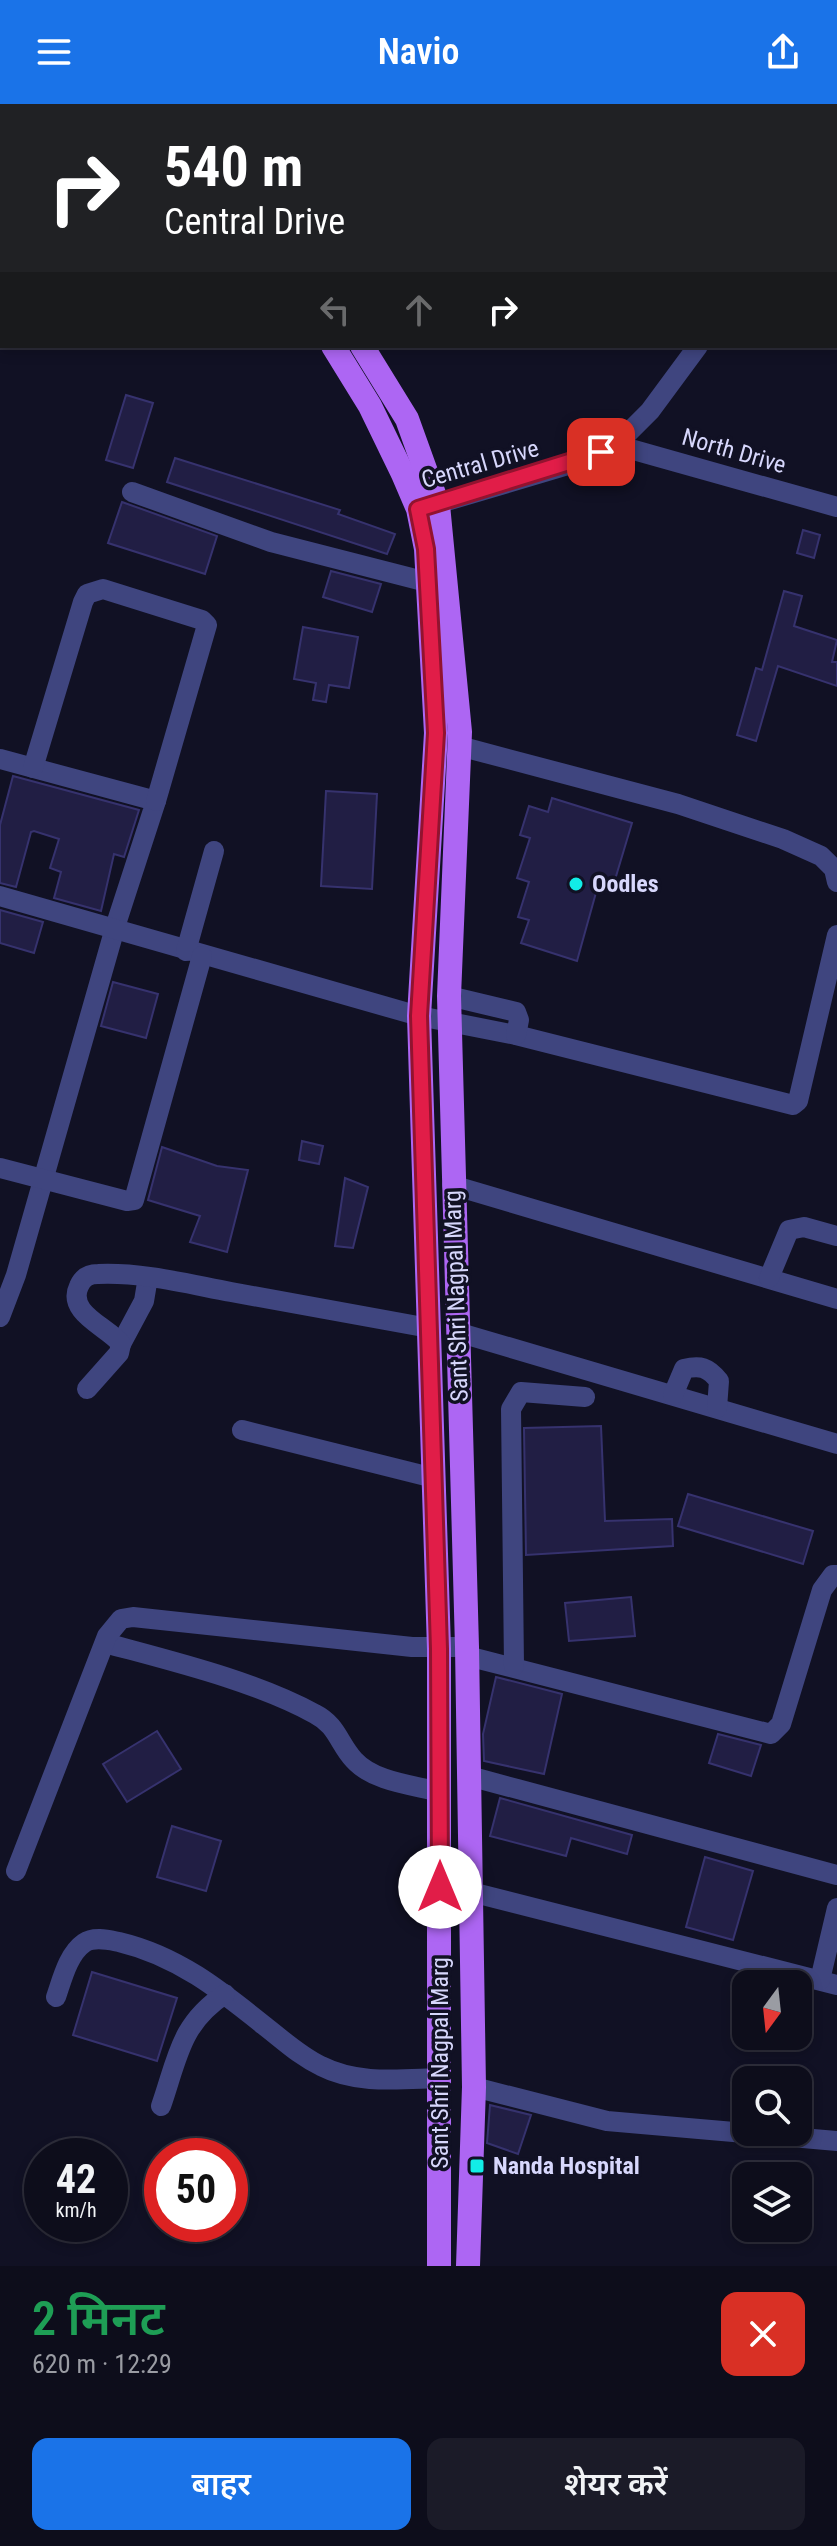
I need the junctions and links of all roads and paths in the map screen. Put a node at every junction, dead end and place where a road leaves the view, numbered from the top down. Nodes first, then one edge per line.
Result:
1 (334, 348) edge
2 (363, 348) edge
3 (697, 348) edge
4 (616, 445) junction
5 (132, 492) dead end
6 (428, 507) junction
7 (837, 507) edge
8 (427, 582) junction
9 (459, 746) junction
10 (0, 759) edge
11 (33, 768) junction
12 (156, 801) junction
13 (214, 851) dead end
14 (837, 882) edge
15 (0, 896) edge
16 (116, 928) junction
17 (837, 935) edge
18 (194, 954) junction
19 (449, 996) junction
20 (419, 1016) junction
21 (449, 1022) junction
22 (516, 1035) junction
23 (0, 1168) edge
24 (44, 1180) junction
25 (452, 1185) junction
26 (837, 1236) edge
27 (148, 1277) junction
28 (769, 1278) junction
29 (837, 1299) edge
30 (0, 1318) edge
31 (429, 1328) junction
32 (457, 1332) junction
33 (121, 1344) junction
34 (87, 1389) dead end
35 (673, 1395) junction
36 (585, 1397) dead end
37 (717, 1408) junction
38 (242, 1430) dead end
39 (837, 1444) edge
40 (434, 1478) junction
41 (837, 1575) edge
42 (105, 1643) junction
43 (439, 1649) junction
44 (467, 1651) junction
45 (514, 1666) junction
46 (440, 1724) junction
47 (468, 1724) junction
48 (469, 1776) junction
49 (440, 1792) junction
50 (16, 1871) dead end
51 (837, 1875) edge
52 (471, 1892) junction
53 (837, 1908) edge
54 (828, 1983) edge
55 (225, 1994) junction
56 (56, 1997) dead end
57 (441, 2078) junction
58 (474, 2087) junction
59 (161, 2106) dead end
60 (837, 2141) edge
61 (439, 2266) edge
62 (468, 2266) edge

1 - 6 main road, Sant Shri Nagpal Marg
2 - 6 main road, Sant Shri Nagpal Marg
3 - 4 street, Central Drive
4 - 6 street, Central Drive
4 - 7 street, North Drive
5 - 8 street
6 - 8 main road, Sant Shri Nagpal Marg
6 - 9 main road, Sant Shri Nagpal Marg
8 - 20 main road, Sant Shri Nagpal Marg
9 - 14 street
9 - 19 main road, Sant Shri Nagpal Marg
10 - 11 street
11 - 12 street
11 - 12 street
12 - 16 street
13 - 18 street
15 - 16 street
16 - 18 street
16 - 24 street
17 - 22 street
18 - 20 street
18 - 24 street
19 - 21 main road, Sant Shri Nagpal Marg
19 - 22 street
20 - 21 street
20 - 31 main road, Sant Shri Nagpal Marg
21 - 22 street
21 - 25 main road, Sant Shri Nagpal Marg
23 - 24 street
24 - 30 street
25 - 28 street
25 - 32 main road, Sant Shri Nagpal Marg
26 - 28 street
27 - 31 street
27 - 33 street
27 - 33 street
28 - 29 street
31 - 40 main road, Sant Shri Nagpal Marg
32 - 35 street
32 - 44 main road, Sant Shri Nagpal Marg
33 - 34 street
35 - 37 street
35 - 37 street
36 - 45 street
37 - 39 street
38 - 40 street
40 - 43 main road, Sant Shri Nagpal Marg
41 - 45 street
42 - 43 street
42 - 49 street
42 - 50 street
43 - 44 street
43 - 46 main road, Sant Shri Nagpal Marg
44 - 45 street
44 - 47 main road, Sant Shri Nagpal Marg
46 - 47 main road
46 - 49 main road, Sant Shri Nagpal Marg
47 - 48 main road, Sant Shri Nagpal Marg
48 - 51 street
48 - 52 main road, Sant Shri Nagpal Marg
49 - 57 main road, Sant Shri Nagpal Marg
52 - 54 street
52 - 58 main road, Sant Shri Nagpal Marg
53 - 54 street
55 - 56 street
55 - 57 street
55 - 59 street
57 - 61 main road, Sant Shri Nagpal Marg
58 - 60 street
58 - 62 main road, Sant Shri Nagpal Marg

